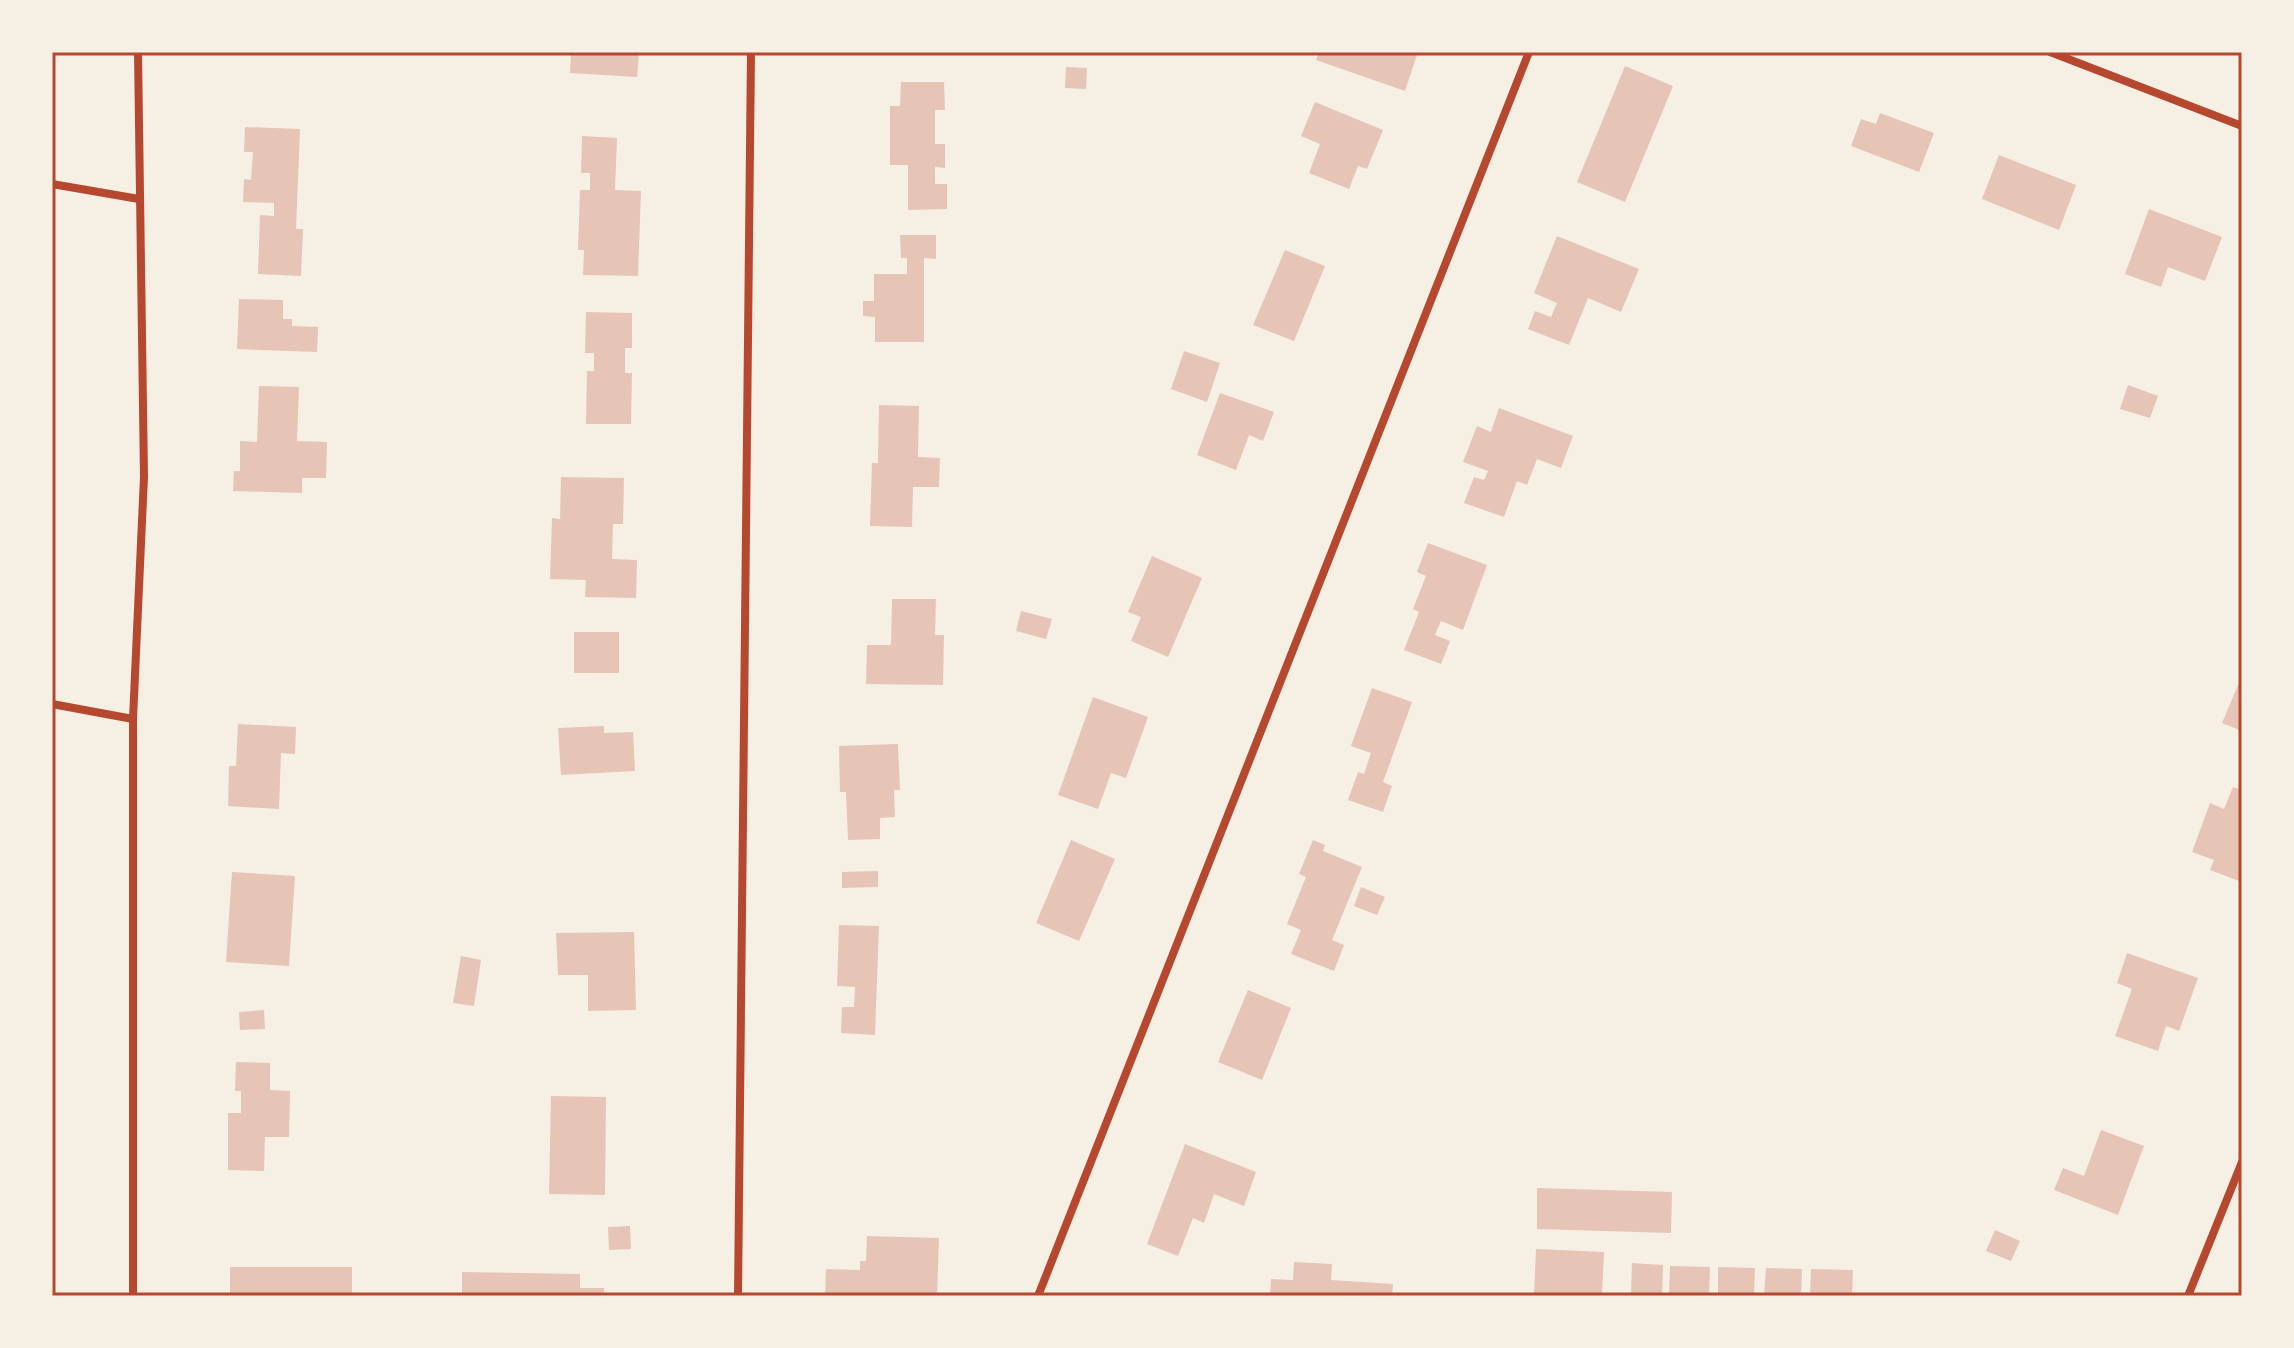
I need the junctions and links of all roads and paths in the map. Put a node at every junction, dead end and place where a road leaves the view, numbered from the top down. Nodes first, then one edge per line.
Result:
1 (138, 52) edge
2 (751, 52) edge
3 (1529, 52) edge
4 (2050, 52) edge
5 (2242, 126) edge
6 (52, 184) edge
7 (139, 199) junction
8 (52, 704) edge
9 (133, 719) junction
10 (2242, 1162) edge
11 (133, 1296) edge
12 (738, 1296) edge
13 (1038, 1296) edge
14 (2188, 1296) edge

1 - 7 street
2 - 12 street
3 - 13 street
4 - 5 street
6 - 7 street
7 - 9 street
8 - 9 street
9 - 11 street
10 - 14 street

